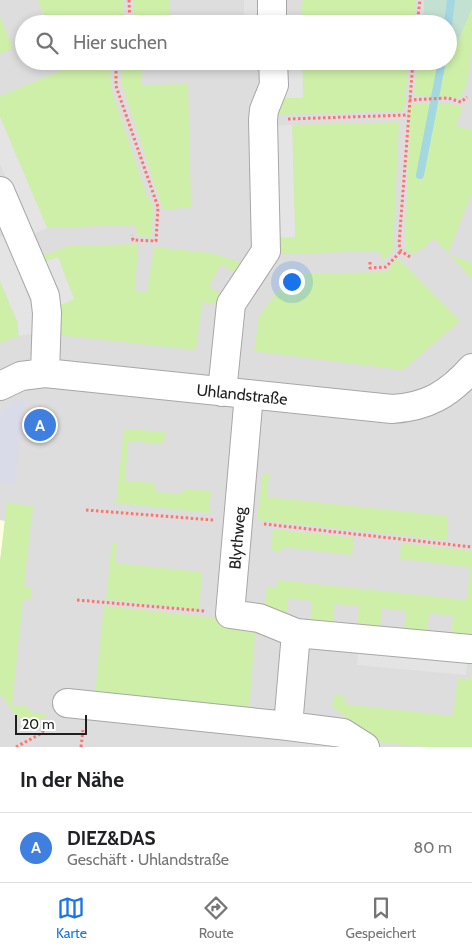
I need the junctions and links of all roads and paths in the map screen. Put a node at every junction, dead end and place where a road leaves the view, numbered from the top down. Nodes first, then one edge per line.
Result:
1 (130, 0) edge
2 (272, 0) edge
3 (420, 0) edge
4 (130, 15) edge
5 (272, 15) edge
6 (418, 15) edge
7 (116, 70) edge
8 (273, 70) edge
9 (412, 70) edge
10 (467, 97) dead end
11 (409, 100) junction
12 (408, 115) junction
13 (263, 120) junction
14 (0, 192) edge
15 (132, 234) dead end
16 (401, 250) junction
17 (410, 257) dead end
18 (370, 262) dead end
19 (472, 368) edge
20 (45, 373) junction
21 (0, 386) edge
22 (222, 392) junction
23 (249, 394) junction
24 (86, 510) dead end
25 (238, 522) junction
26 (472, 547) edge
27 (77, 600) dead end
28 (230, 614) junction
29 (296, 633) junction
30 (470, 649) dead end
31 (58, 713) joint
32 (288, 726) junction
33 (16, 747) edge
34 (365, 747) edge

1 - 4 path
2 - 5 street
3 - 6 path
7 - 15 path
8 - 13 street
9 - 11 path
10 - 11 path
11 - 12 path
12 - 13 path
12 - 16 path
13 - 22 street
14 - 20 street
16 - 17 path
16 - 18 path
19 - 23 street, Uhlandstraße
20 - 21 street, Uhlandstraße
20 - 22 street, Uhlandstraße
22 - 23 street, Uhlandstraße
23 - 25 street, Blythweg
24 - 25 path
25 - 26 path
25 - 28 street, Blythweg
27 - 28 path
28 - 29 street
29 - 30 street
29 - 32 street
31 - 32 street
31 - 33 path
32 - 34 street

